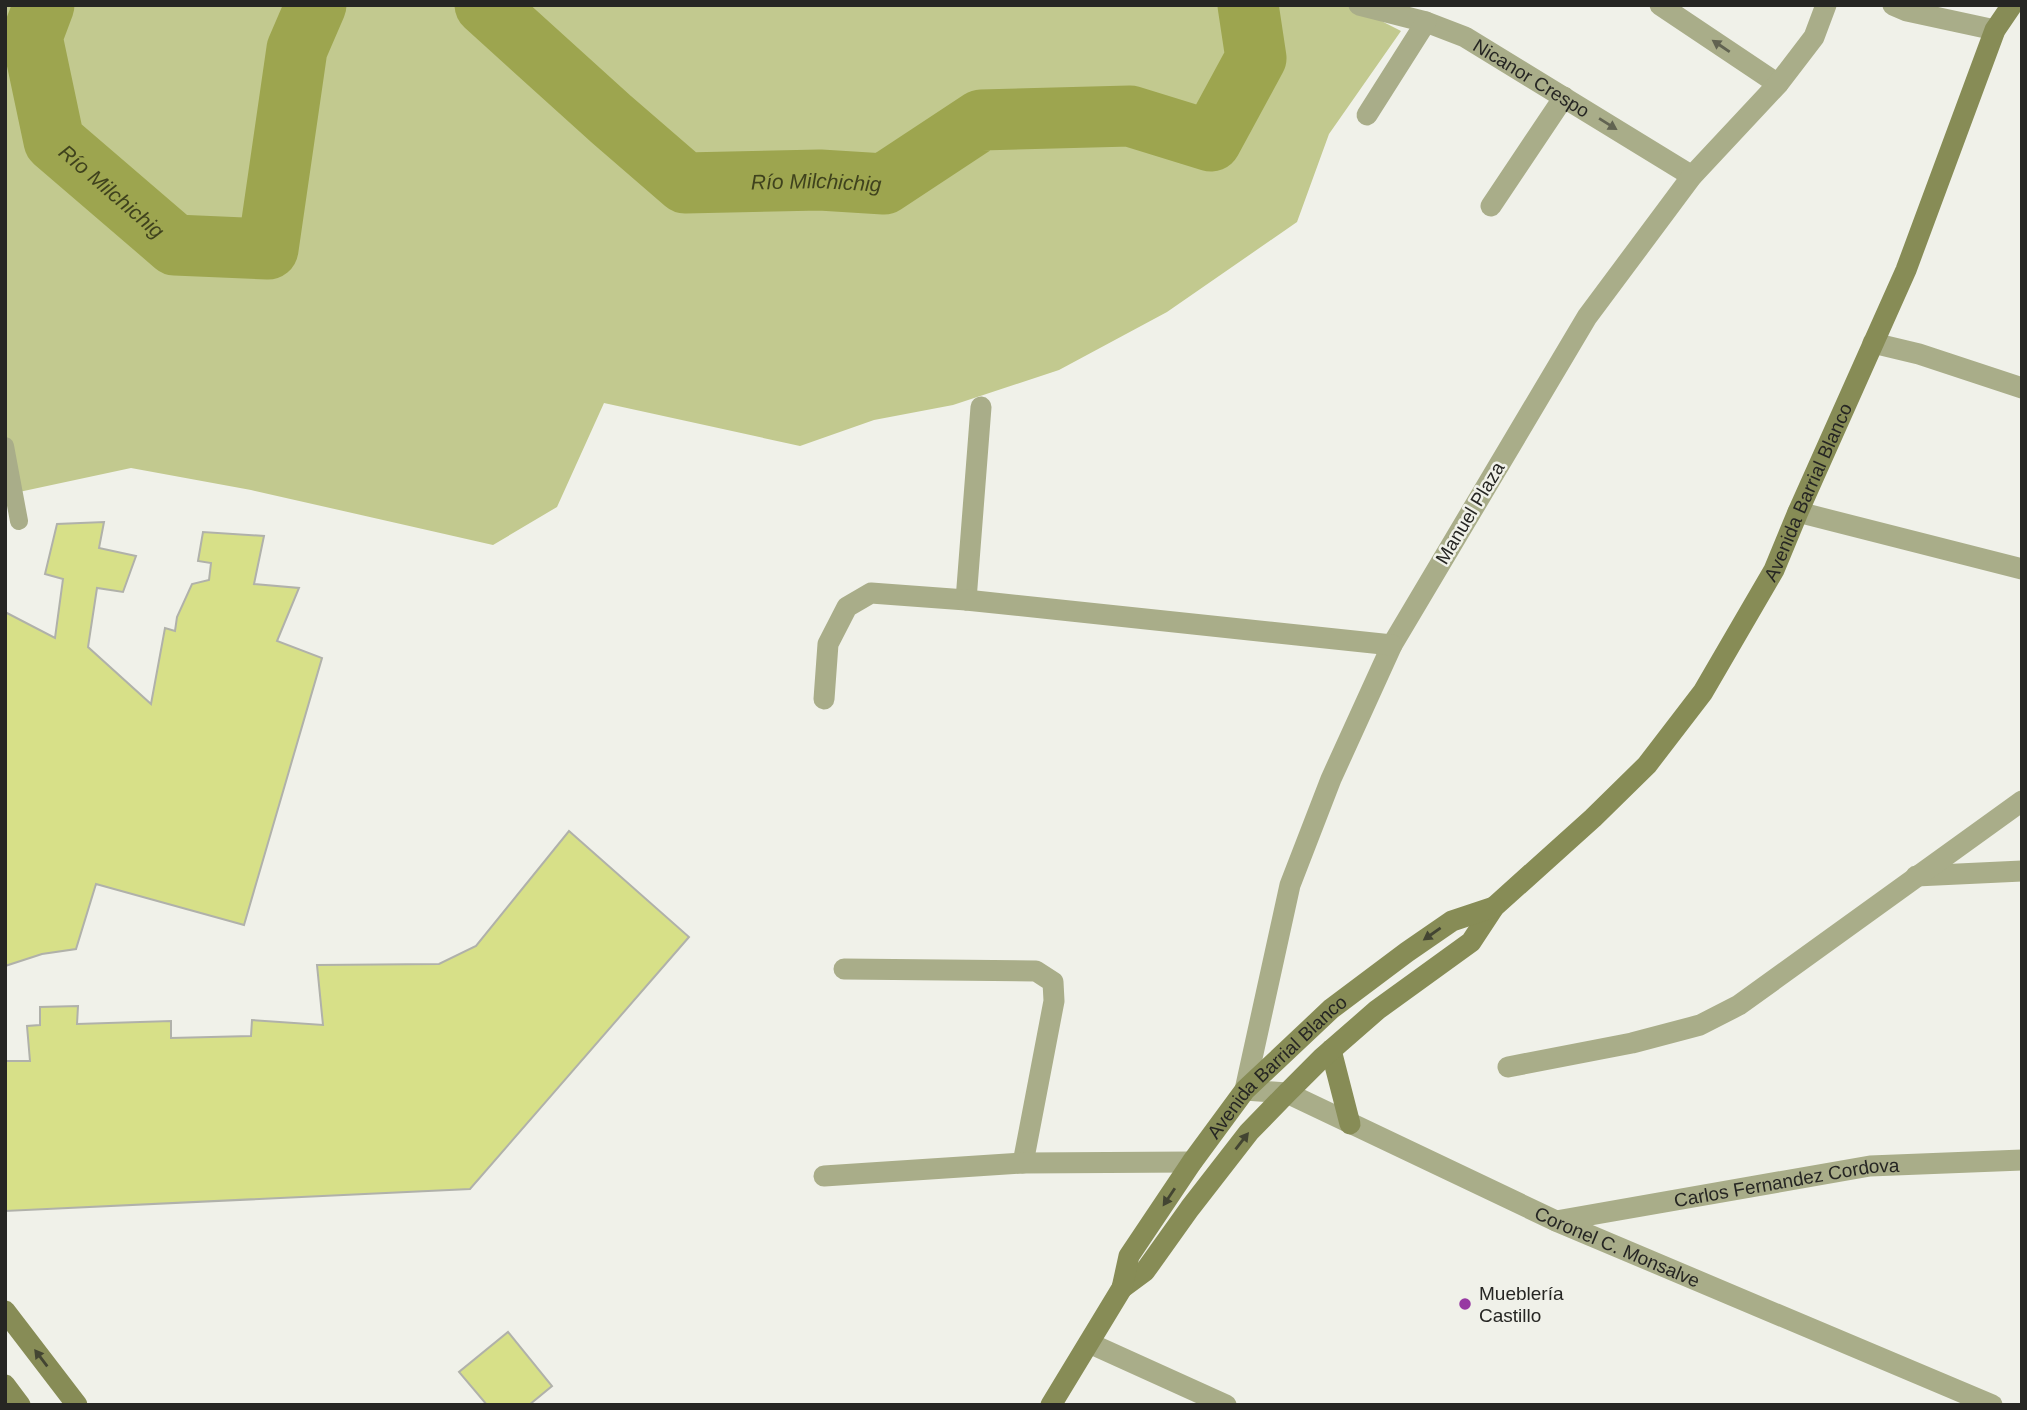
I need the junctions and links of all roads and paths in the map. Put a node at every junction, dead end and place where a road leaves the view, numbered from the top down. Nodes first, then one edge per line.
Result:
1 (1359, 5) edge
2 (1660, 5) edge
3 (1826, 5) edge
4 (1893, 5) edge
5 (2012, 5) edge
6 (1426, 22) junction
7 (1995, 30) junction
8 (1778, 84) junction
9 (1564, 97) junction
10 (1367, 115) dead end
11 (1692, 176) junction
12 (1491, 205) dead end
13 (1873, 343) junction
14 (2022, 388) edge
15 (981, 407) dead end
16 (5, 446) edge
17 (1798, 512) junction
18 (19, 521) dead end
19 (2022, 569) edge
20 (967, 600) junction
21 (1392, 645) junction
22 (824, 699) dead end
23 (2022, 801) edge
24 (2022, 871) edge
25 (1916, 876) junction
26 (1494, 907) junction
27 (844, 969) dead end
28 (1331, 1050) junction
29 (1508, 1067) dead end
30 (1245, 1090) junction
31 (1287, 1093) junction
32 (1350, 1124) junction
33 (2022, 1160) edge
34 (1192, 1162) junction
35 (1023, 1163) junction
36 (824, 1176) dead end
37 (1556, 1221) junction
38 (1122, 1288) junction
39 (5, 1311) edge
40 (1089, 1343) junction
41 (5, 1385) edge
42 (20, 1405) edge
43 (77, 1405) edge
44 (1051, 1405) edge
45 (1226, 1405) edge
46 (1992, 1405) edge

1 - 6 street, Nicanor Crespo
8 -> 2 street
3 - 8 street, Manuel Plaza
4 - 7 street
5 - 7 street, Avenida Barrial Blanco
6 - 9 street, Nicanor Crespo
6 - 10 street
7 - 13 street, Avenida Barrial Blanco
8 - 11 street, Manuel Plaza
9 -> 11 street, Nicanor Crespo
9 - 12 street
11 - 21 street, Manuel Plaza
13 - 14 street
13 - 17 street, Avenida Barrial Blanco
15 - 20 street
16 - 18 lane
17 - 19 street
17 - 26 street, Avenida Barrial Blanco
20 - 21 street
20 - 22 street
21 - 30 street, Manuel Plaza
23 - 25 street
24 - 25 street
25 - 29 street
26 - 28 street, Avenida Barrial Blanco
26 -> 30 street, Avenida Barrial Blanco
27 - 35 street
28 - 31 street, Avenida Barrial Blanco
28 - 32 street
30 - 31 street, Coronel C. Monsalve
30 - 34 street, Avenida Barrial Blanco
31 - 32 street, Coronel C. Monsalve
38 -> 31 street, Avenida Barrial Blanco
32 - 37 street, Coronel C. Monsalve
33 - 37 street, Carlos Fernandez Cordova
34 - 35 street
34 -> 38 street, Avenida Barrial Blanco
35 - 36 street
37 - 46 street, Coronel C. Monsalve
38 - 40 street, Avenida Barrial Blanco
43 -> 39 street
40 - 44 street, Avenida Barrial Blanco
40 - 45 street
41 - 42 street

